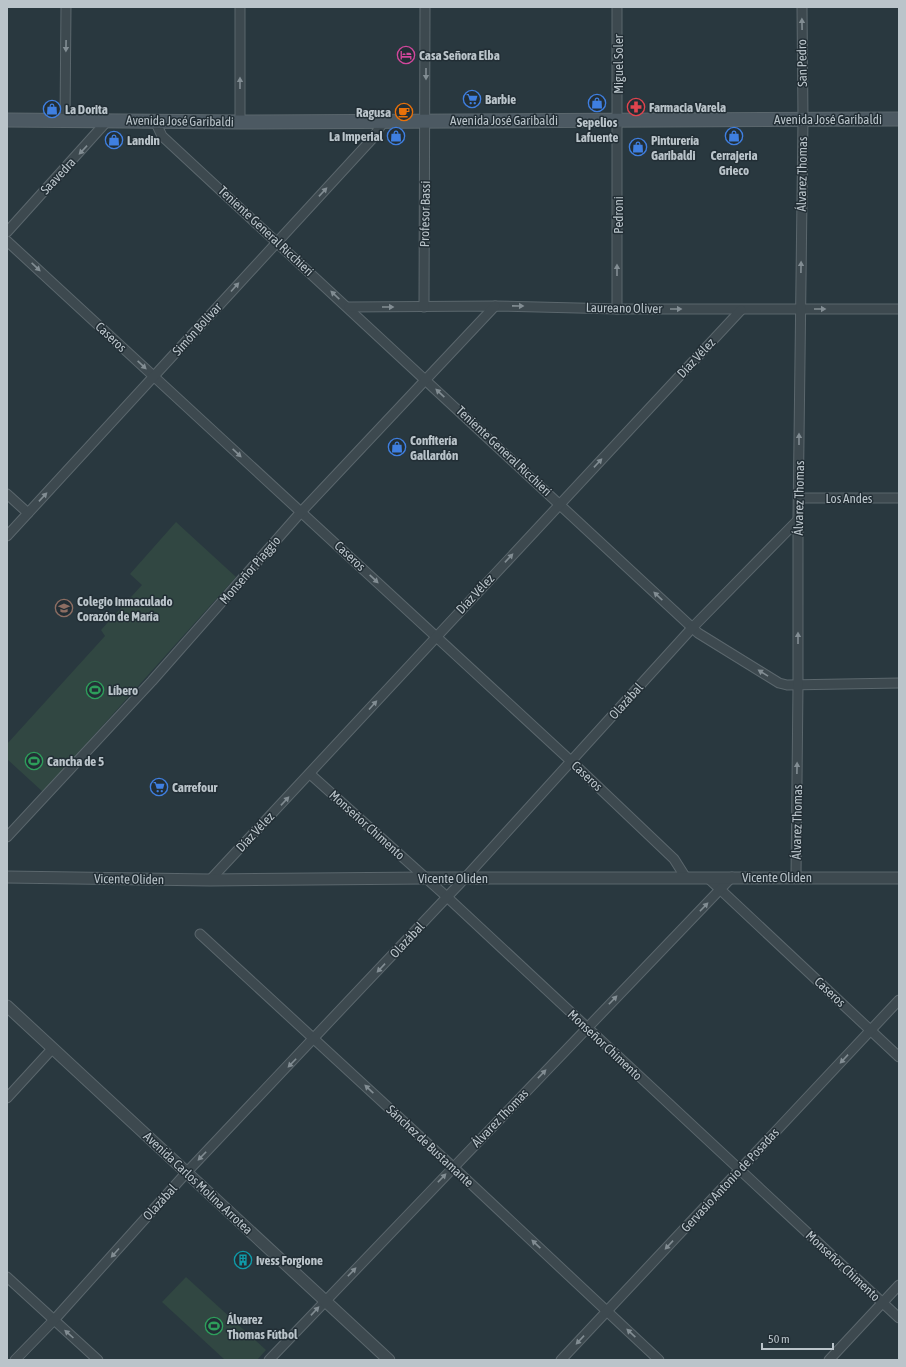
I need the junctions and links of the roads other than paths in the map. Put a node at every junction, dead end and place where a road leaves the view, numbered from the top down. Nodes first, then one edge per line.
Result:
1 (66, 7) edge
2 (240, 7) edge
3 (425, 7) edge
4 (617, 7) edge
5 (802, 7) edge
6 (803, 119) junction
7 (899, 119) edge
8 (7, 120) edge
9 (65, 120) junction
10 (108, 120) junction
11 (384, 120) junction
12 (426, 120) junction
13 (155, 121) junction
14 (618, 121) junction
15 (240, 122) junction
16 (7, 232) edge
17 (7, 241) edge
18 (277, 241) junction
19 (495, 306) junction
20 (349, 307) junction
21 (424, 307) junction
22 (617, 309) junction
23 (800, 309) junction
24 (899, 309) edge
25 (741, 310) junction
26 (154, 376) junction
27 (426, 380) junction
28 (7, 494) edge
29 (799, 498) junction
30 (899, 498) edge
31 (560, 504) junction
32 (301, 512) junction
33 (28, 513) junction
34 (798, 520) junction
35 (7, 536) edge
36 (692, 628) junction
37 (436, 636) junction
38 (899, 683) edge
39 (798, 686) junction
40 (572, 762) junction
41 (310, 774) junction
42 (7, 837) edge
43 (7, 877) edge
44 (796, 877) junction
45 (426, 878) junction
46 (465, 878) junction
47 (686, 878) junction
48 (708, 878) junction
49 (732, 878) junction
50 (899, 878) edge
51 (210, 880) junction
52 (721, 889) junction
53 (447, 897) junction
54 (200, 934) dead end
55 (899, 1000) edge
56 (7, 1006) edge
57 (586, 1028) junction
58 (871, 1030) junction
59 (314, 1039) junction
60 (52, 1048) junction
61 (899, 1057) edge
62 (7, 1098) edge
63 (453, 1167) junction
64 (740, 1170) junction
65 (187, 1172) junction
66 (7, 1277) edge
67 (899, 1285) edge
68 (325, 1300) junction
69 (883, 1303) junction
70 (607, 1311) junction
71 (899, 1318) edge
72 (54, 1320) junction
73 (15, 1360) edge
74 (98, 1360) edge
75 (269, 1360) edge
76 (389, 1360) edge
77 (561, 1360) edge
78 (659, 1360) edge
79 (829, 1360) edge

1 -> 9 street
15 -> 2 street
3 -> 12 street, Profesor Bassi
4 - 14 street, Miguel Soler
6 -> 5 street, San Pedro
6 - 7 main road, Avenida José Garibaldi
6 - 14 main road, Avenida José Garibaldi
23 -> 6 street, Álvarez Thomas
8 - 9 main road, Avenida José Garibaldi
9 - 10 main road, Avenida José Garibaldi
10 - 13 main road, Avenida José Garibaldi
10 -> 16 street, Saavedra
11 - 12 main road, Avenida José Garibaldi
11 - 15 main road, Avenida José Garibaldi
18 -> 11 street, Simón Bolívar
12 - 14 main road, Avenida José Garibaldi
12 - 21 street, Profesor Bassi
13 - 15 main road, Avenida José Garibaldi
13 - 18 street, Teniente General Ricchieri
22 -> 14 street, Pedroni
17 -> 26 street, Caseros
20 -> 18 street, Teniente General Ricchieri
26 -> 18 street, Simón Bolívar
19 - 21 street, Laureano Oliver
19 -> 22 street, Laureano Oliver
19 - 27 street, Monseñor Piaggio
20 -> 21 street, Laureano Oliver
20 - 27 street, Teniente General Ricchieri
22 -> 25 street, Laureano Oliver
23 -> 24 street, Laureano Oliver
23 - 25 street, Laureano Oliver
29 -> 23 street, Álvarez Thomas
31 -> 25 street, Díaz Vélez
26 -> 32 street, Caseros
33 -> 26 street, Simón Bolívar
31 -> 27 street, Teniente General Ricchieri
27 - 32 street, Monseñor Piaggio
28 - 33 street
29 - 30 street, Los Andes
29 - 34 street, Álvarez Thomas
36 -> 31 street, Teniente General Ricchieri
37 -> 31 street, Díaz Vélez
32 -> 37 street, Caseros
32 - 42 street, Monseñor Piaggio
33 - 35 street, Simón Bolívar
34 - 36 street, Olazábal
39 -> 34 street, Álvarez Thomas
39 -> 36 street, Teniente General Ricchieri
36 - 40 street, Olazábal
37 - 40 street, Caseros
41 -> 37 street, Díaz Vélez
38 - 39 street, Teniente General Ricchieri
44 -> 39 street, Álvarez Thomas
40 - 46 street, Olazábal
40 - 47 street, Caseros
41 - 45 street, Monseñor Chimento
51 -> 41 street, Díaz Vélez
43 - 51 street, Vicente Oliden
44 - 49 street, Vicente Oliden
44 - 50 street, Vicente Oliden
45 - 46 street, Vicente Oliden
45 - 51 street, Vicente Oliden
45 - 53 street, Monseñor Chimento
46 - 47 street, Vicente Oliden
46 - 53 street, Olazábal
47 - 48 street, Vicente Oliden
48 - 49 street, Vicente Oliden
48 - 52 street, Caseros
49 - 52 street, Álvarez Thomas
57 -> 52 street, Álvarez Thomas
52 - 58 street, Caseros
53 - 57 street, Monseñor Chimento
53 -> 59 street, Olazábal
54 - 59 street, Sánchez de Bustamante
55 - 58 street, Gervasio Antonio de Posadas
56 - 60 street, Avenida Carlos Molina Arrotea
63 -> 57 street, Álvarez Thomas
57 - 64 street, Monseñor Chimento
58 - 61 street, Caseros
58 -> 64 street, Gervasio Antonio de Posadas
63 -> 59 street, Sánchez de Bustamante
59 -> 65 street, Olazábal
60 - 62 street
60 - 65 street, Avenida Carlos Molina Arrotea
68 -> 63 street, Álvarez Thomas
70 -> 63 street, Sánchez de Bustamante
64 - 69 street, Monseñor Chimento
64 -> 70 street, Gervasio Antonio de Posadas
65 - 68 street, Avenida Carlos Molina Arrotea
65 -> 72 street, Olazábal
66 - 72 street
67 - 69 street
75 -> 68 street, Álvarez Thomas
68 - 76 street, Avenida Carlos Molina Arrotea
69 - 71 street, Monseñor Chimento
69 - 79 street
70 -> 77 street, Gervasio Antonio de Posadas
78 -> 70 street, Sánchez de Bustamante
72 - 73 street, Olazábal
74 -> 72 street

